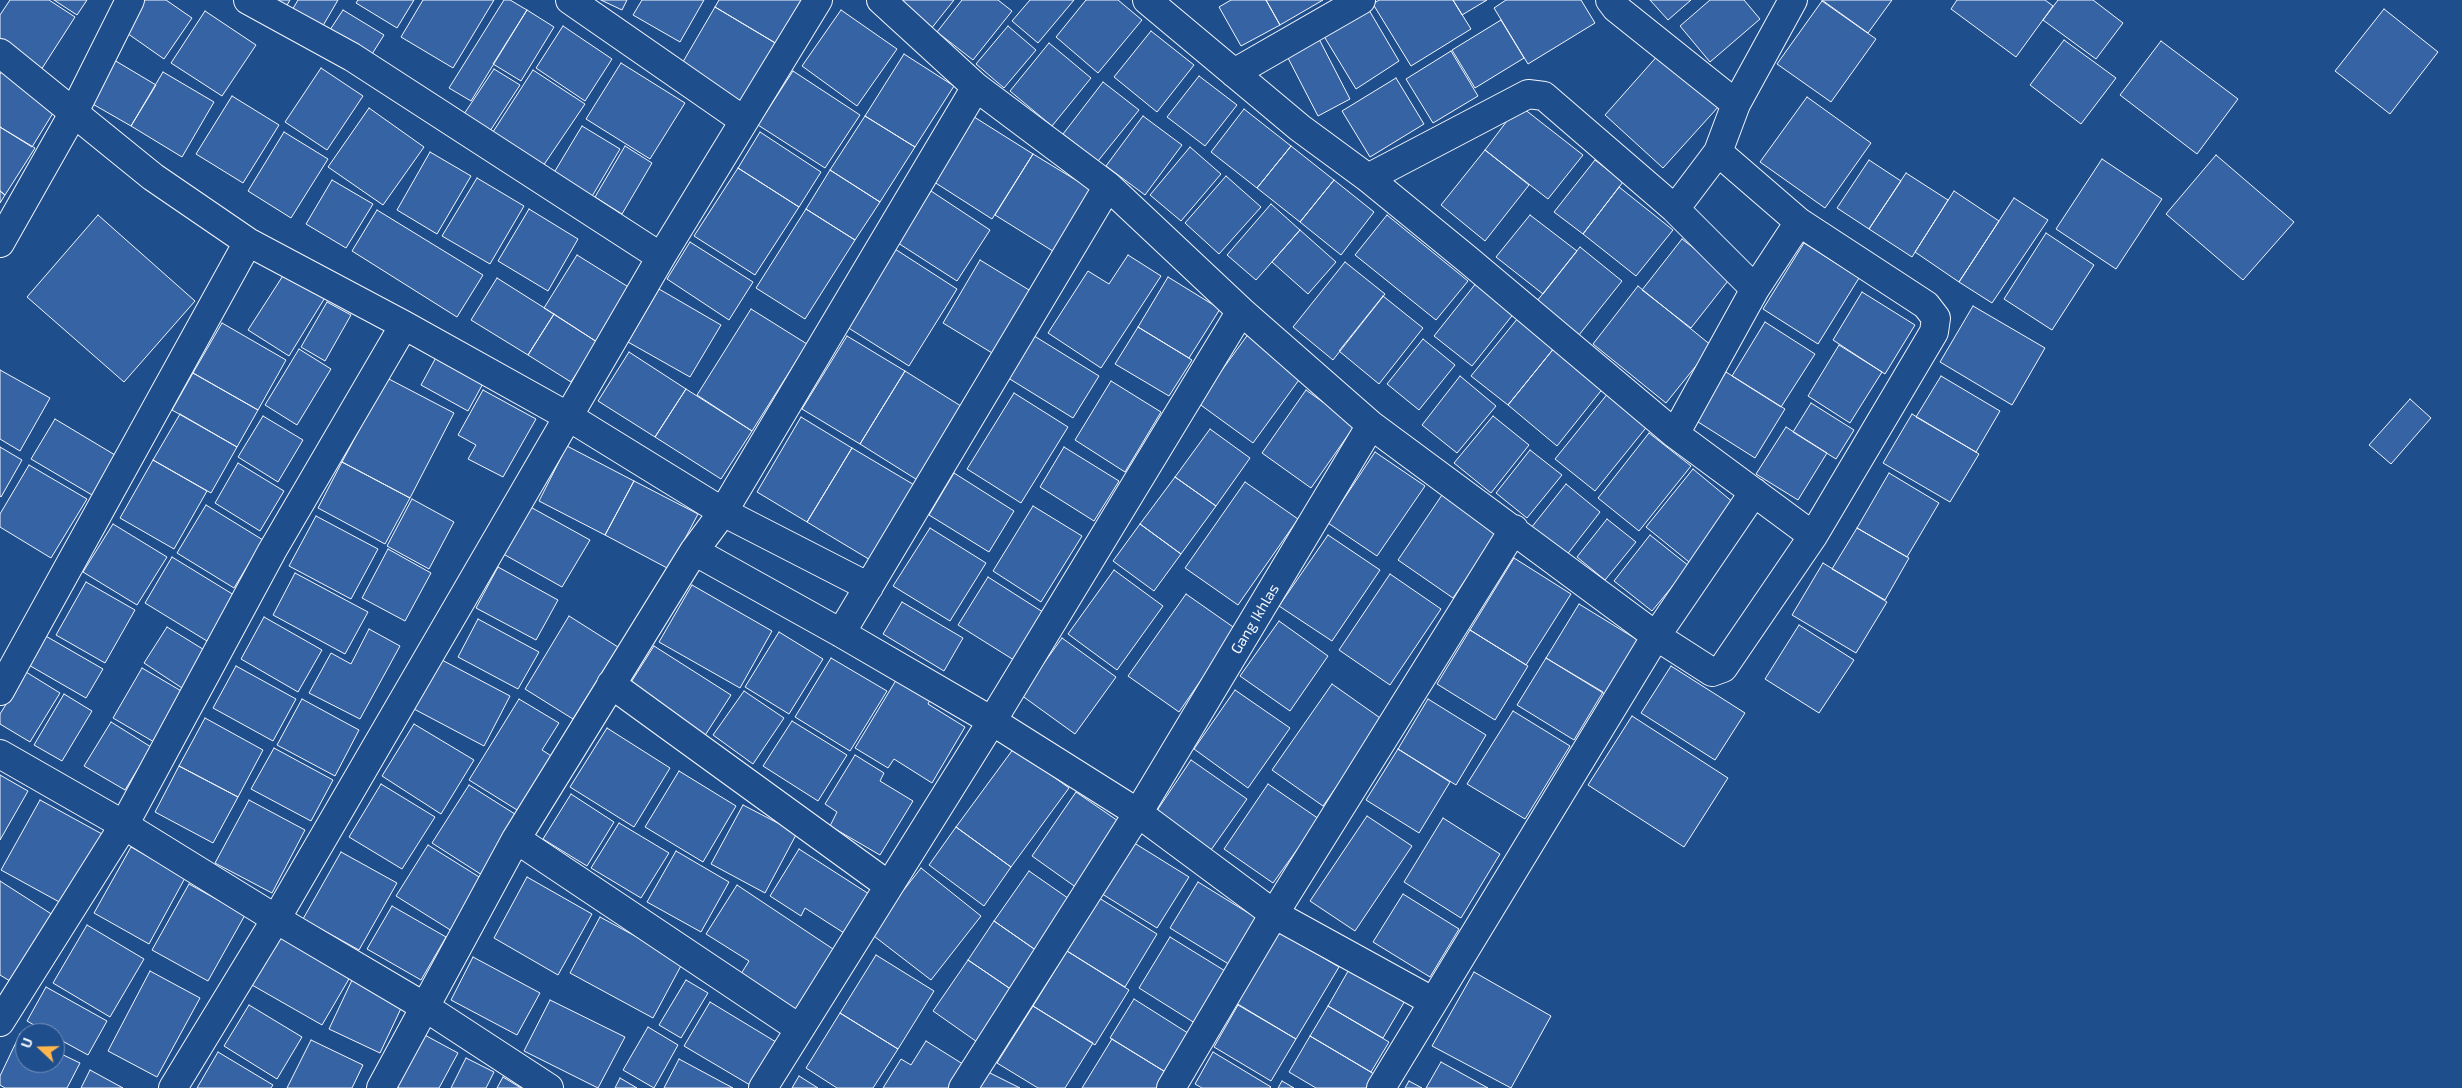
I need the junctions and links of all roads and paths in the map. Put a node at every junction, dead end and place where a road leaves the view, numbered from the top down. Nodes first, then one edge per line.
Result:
1 (130, 0) edge
2 (248, 0) edge
3 (570, 0) edge
4 (818, 0) edge
5 (881, 0) edge
6 (1146, 0) edge
7 (1361, 0) edge
8 (1610, 0) edge
9 (1793, 0) edge
10 (0, 52) edge
11 (1234, 74) junction
12 (976, 86) junction
13 (1736, 104) junction
14 (73, 114) junction
15 (743, 120) junction
16 (1718, 152) junction
17 (1368, 178) junction
18 (1108, 186) junction
19 (1674, 209) junction
20 (1800, 222) junction
21 (248, 242) junction
22 (0, 243) edge
23 (661, 257) junction
24 (1755, 289) junction
25 (1242, 311) junction
26 (404, 325) junction
27 (569, 417) junction
28 (1372, 425) junction
29 (1675, 434) junction
30 (1754, 492) junction
31 (723, 512) junction
32 (1514, 530) junction
33 (1813, 536) junction
34 (694, 551) junction
35 (869, 587) junction
36 (841, 633) junction
37 (1656, 636) junction
38 (612, 684) junction
39 (0, 691) edge
40 (992, 721) junction
41 (0, 754) edge
42 (1138, 813) junction
43 (124, 824) junction
44 (516, 839) junction
45 (888, 885) junction
46 (1274, 914) junction
47 (276, 919) junction
48 (1432, 1001) junction
49 (425, 1007) junction
50 (0, 1022) edge
51 (800, 1029) junction
52 (173, 1088) edge
53 (381, 1088) edge
54 (549, 1088) edge
55 (763, 1088) edge
56 (963, 1088) edge
57 (1171, 1088) edge
58 (1380, 1088) edge

1 - 14 street
2 - 23 street
3 - 15 street
4 - 15 street
5 - 12 street
6 - 11 street
7 - 11 street
8 - 13 street
9 - 13 street
10 - 14 street
11 - 17 street
12 - 18 street
12 - 31 street
13 - 16 street
14 - 21 street
14 - 22 street
15 - 23 street
16 - 19 street
16 - 20 street
17 - 19 street
17 - 29 street
18 - 25 street
18 - 35 street
19 - 24 street
20 - 24 street
20 - 33 street
21 - 26 street
21 - 39 street
23 - 27 street
24 - 29 street
25 - 28 street
25 - 40 street
26 - 27 street
26 - 43 street
27 - 31 street
27 - 47 street
28 - 32 street
28 - 42 street, Gang Ikhlas
29 - 30 street
30 - 33 street
30 - 37 street
31 - 34 street
31 - 35 street
32 - 37 street
32 - 46 street
33 - 37 street
34 - 36 street
34 - 38 street
35 - 36 street
36 - 40 street
37 - 48 street
38 - 44 street
38 - 45 street
40 - 42 street
40 - 45 street
41 - 43 street
42 - 46 street
42 - 56 street, Gang Ikhlas
43 - 47 street
43 - 50 street
44 - 49 street
44 - 51 street
45 - 51 street
46 - 48 street
46 - 57 street
47 - 49 street
47 - 52 street
48 - 58 street
49 - 53 street
49 - 54 street
51 - 55 street

